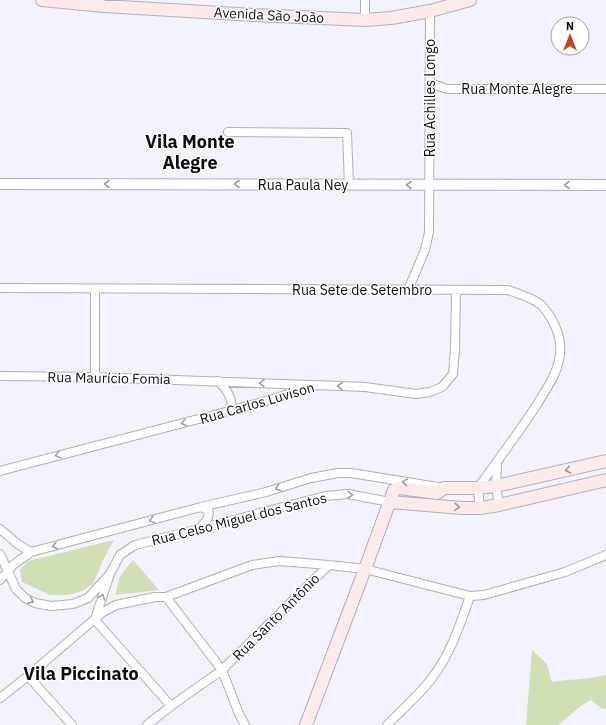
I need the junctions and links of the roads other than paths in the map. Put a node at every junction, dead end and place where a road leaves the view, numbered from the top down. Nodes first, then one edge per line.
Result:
1 (42, 0) edge
2 (365, 0) edge
3 (470, 0) edge
4 (104, 3) edge
5 (430, 11) junction
6 (365, 20) junction
7 (430, 83) junction
8 (606, 89) edge
9 (228, 132) dead end
10 (0, 184) edge
11 (349, 185) junction
12 (430, 185) junction
13 (606, 185) edge
14 (0, 288) edge
15 (95, 290) junction
16 (408, 290) junction
17 (456, 291) junction
18 (0, 376) edge
19 (95, 377) junction
20 (218, 381) junction
21 (315, 385) junction
22 (233, 410) junction
23 (497, 461) junction
24 (606, 462) edge
25 (0, 471) edge
26 (606, 477) edge
27 (496, 486) junction
28 (444, 488) junction
29 (478, 488) junction
30 (390, 502) junction
31 (499, 505) junction
32 (201, 507) junction
33 (480, 508) junction
34 (0, 529) edge
35 (199, 529) junction
36 (31, 552) junction
37 (0, 554) edge
38 (606, 555) edge
39 (329, 564) junction
40 (366, 569) junction
41 (7, 571) junction
42 (110, 574) junction
43 (0, 580) edge
44 (470, 596) junction
45 (166, 597) junction
46 (94, 620) junction
47 (222, 670) junction
48 (28, 676) junction
49 (0, 698) edge
50 (171, 706) junction
51 (72, 725) edge
52 (147, 725) edge
53 (245, 725) edge
54 (306, 725) edge
55 (387, 725) edge

1 - 4 main road, Avenida São João
2 - 6 street
3 - 5 main road, Avenida São João
4 - 6 main road, Avenida São João
5 - 6 main road, Avenida São João
5 - 7 street, Rua Achilles Longo
7 - 8 street, Rua Monte Alegre
7 - 12 street, Rua Achilles Longo
9 - 11 street
11 -> 10 street, Rua Paula Ney
12 -> 11 street, Rua Paula Ney
13 -> 12 street, Rua Paula Ney
12 - 16 street, Rua Achilles Longo
14 - 15 street, Rua Sete de Setembro
15 - 16 street, Rua Sete de Setembro
15 - 19 street
16 - 17 street, Rua Sete de Setembro
17 -> 21 street, Rua Carlos Luvison
17 - 23 street, Rua Sete de Setembro
18 - 19 street, Rua Maurício Fomia
19 - 20 street, Rua Maurício Fomia
21 -> 20 street, Rua Maurício Fomia
20 - 22 street
21 - 22 street, Rua Carlos Luvison
22 -> 25 street, Rua Carlos Luvison
23 - 27 street
23 - 29 street, Rua Sete de Setembro
24 - 26 main road
24 -> 27 main road, Rua Celso Miguel dos Santos
26 - 31 main road, Rua Celso Miguel dos Santos
27 - 29 main road, Rua Celso Miguel dos Santos
27 - 31 street
28 - 29 main road, Rua Celso Miguel dos Santos
28 - 30 main road
28 -> 32 street, Rua Celso Miguel dos Santos
29 - 33 street
30 -> 33 main road, Rua Celso Miguel dos Santos
35 -> 30 street, Rua Celso Miguel dos Santos
30 - 40 main road
31 - 33 main road, Rua Celso Miguel dos Santos
32 - 35 street
32 -> 36 street, Rua Celso Miguel dos Santos
34 - 36 street
35 - 42 street, Rua Celso Miguel dos Santos
36 - 41 street
37 - 41 street, Rua Celso Miguel dos Santos
38 - 44 street
39 - 40 street
39 - 45 street
39 - 47 street, Rua Santo Antônio
40 - 44 street
40 - 54 main road
41 -> 42 street, Rua Celso Miguel dos Santos
41 - 43 street
46 -> 42 street
44 - 55 street
45 - 46 street
45 - 47 street
46 - 48 street
46 - 50 street
47 - 50 street, Rua Santo Antônio
47 - 53 street
48 - 49 street
48 - 51 street
50 - 52 street, Rua Santo Antônio

